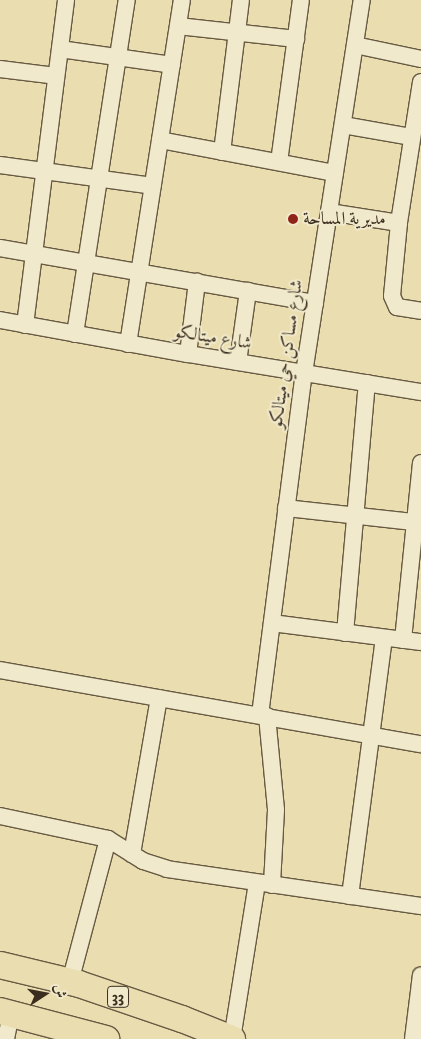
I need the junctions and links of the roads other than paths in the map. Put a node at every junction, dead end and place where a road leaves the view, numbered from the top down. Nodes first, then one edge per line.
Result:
1 (66, 0) edge
2 (127, 0) edge
3 (182, 0) edge
4 (241, 0) edge
5 (301, 0) edge
6 (362, 0) edge
7 (178, 26) junction
8 (237, 33) junction
9 (296, 39) junction
10 (355, 45) junction
11 (60, 49) junction
12 (118, 58) junction
13 (421, 59) edge
14 (172, 66) junction
15 (0, 68) edge
16 (56, 76) junction
17 (421, 82) edge
18 (343, 125) junction
19 (412, 138) junction
20 (160, 140) junction
21 (222, 152) junction
22 (279, 162) junction
23 (0, 165) edge
24 (44, 171) junction
25 (336, 173) junction
26 (100, 178) junction
27 (153, 186) junction
28 (329, 212) junction
29 (399, 223) junction
30 (0, 248) edge
31 (34, 254) junction
32 (86, 263) junction
33 (140, 272) junction
34 (197, 282) junction
35 (248, 291) junction
36 (315, 303) junction
37 (421, 311) edge
38 (0, 320) edge
39 (25, 325) junction
40 (76, 334) junction
41 (128, 344) junction
42 (188, 354) junction
43 (238, 362) junction
44 (304, 373) junction
45 (367, 383) junction
46 (421, 392) edge
47 (421, 463) edge
48 (286, 508) junction
49 (355, 516) junction
50 (418, 523) edge
51 (272, 623) junction
52 (345, 633) junction
53 (384, 638) junction
54 (403, 640) junction
55 (421, 642) edge
56 (0, 670) edge
57 (159, 698) junction
58 (263, 716) junction
59 (371, 735) junction
60 (421, 744) edge
61 (0, 816) edge
62 (108, 839) junction
63 (132, 854) junction
64 (265, 884) junction
65 (350, 896) junction
66 (421, 906) edge
67 (0, 965) edge
68 (421, 975) edge
69 (70, 982) junction
70 (6, 1012) edge
71 (91, 1037) edge
72 (6, 1039) edge
73 (232, 1039) edge
74 (413, 1039) edge

1 - 11 street
2 - 12 street
3 - 7 street
4 - 8 street
5 - 9 street
6 - 10 street, شارع مساكن حي ميتالكو
7 - 8 street
7 - 14 street
8 - 9 street
8 - 21 street
9 - 22 street
10 - 13 street
10 - 18 street, شارع مساكن حي ميتالكو
11 - 12 street
11 - 16 street
12 - 14 street
12 - 26 street
14 - 20 street
15 - 16 street
16 - 24 street
17 - 19 street
18 - 19 street
18 - 25 street, شارع مساكن حي ميتالكو
19 - 29 street
20 - 21 street
20 - 27 street
21 - 22 street
22 - 25 street
23 - 24 street
24 - 26 street
24 - 31 street
25 - 28 street, شارع مساكن حي ميتالكو
26 - 27 street
26 - 32 street
27 - 33 street
28 - 29 street
28 - 36 street, شارع مساكن حي ميتالكو
29 - 37 street
30 - 31 street
31 - 32 street
31 - 39 street
32 - 33 street
32 - 40 street
33 - 34 street
33 - 41 street
34 - 35 street
34 - 42 street
35 - 36 street
35 - 43 street
36 - 44 street, شارع مساكن حي ميتالكو
38 - 39 street, شارع ميتالكو
39 - 40 street, شارع ميتالكو
40 - 41 street, شارع ميتالكو
41 - 42 street, شارع ميتالكو
42 - 43 street, شارع ميتالكو
43 - 44 street, شارع ميتالكو
44 - 45 street, شارع ميتالكو
44 - 48 street, شارع مساكن حي ميتالكو
45 - 46 street, شارع ميتالكو
45 - 49 street
47 - 50 street
48 - 49 street
48 - 51 street, شارع مساكن حي ميتالكو
49 - 50 street
49 - 52 street
50 - 54 street
51 - 52 street
51 - 58 street, شارع مساكن حي ميتالكو
52 - 53 street
53 - 54 street
53 - 59 street
54 - 55 street
56 - 57 street
57 - 58 street
57 - 63 street
58 - 59 street
58 - 64 street, شارع مساكن حي ميتالكو
59 - 60 street
59 - 65 street
61 - 62 street
62 - 63 street
62 - 69 street
63 - 64 street
64 - 65 street
64 - 73 street, شارع مساكن حي ميتالكو
65 - 66 street
67 - 69 highway, 33
68 - 74 street
69 - 73 highway, 33
70 - 71 highway
70 - 72 street

